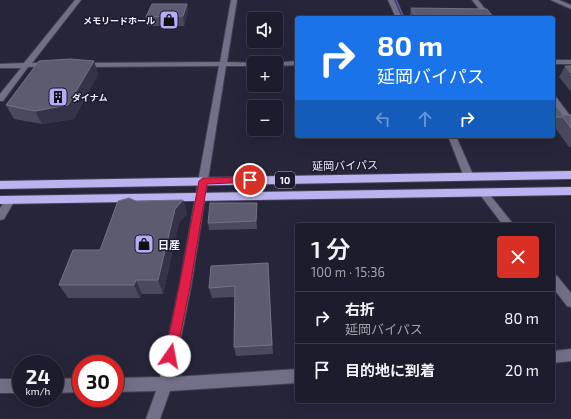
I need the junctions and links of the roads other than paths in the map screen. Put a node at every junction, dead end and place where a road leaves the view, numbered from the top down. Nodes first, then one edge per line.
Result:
1 (78, 0) edge
2 (234, 0) edge
3 (391, 0) edge
4 (475, 0) edge
5 (554, 0) edge
6 (571, 7) edge
7 (398, 16) edge
8 (487, 16) edge
9 (555, 62) edge
10 (571, 62) edge
11 (295, 63) edge
12 (223, 64) junction
13 (247, 64) edge
14 (283, 64) edge
15 (58, 65) edge
16 (74, 65) edge
17 (0, 66) edge
18 (26, 66) junction
19 (0, 99) edge
20 (555, 102) edge
21 (571, 122) edge
22 (453, 138) edge
23 (571, 175) edge
24 (469, 177) junction
25 (203, 181) junction
26 (0, 185) edge
27 (571, 191) edge
28 (483, 192) junction
29 (200, 197) junction
30 (5, 200) edge
31 (0, 216) edge
32 (507, 223) edge
33 (555, 282) edge
34 (571, 302) edge
35 (571, 355) edge
36 (555, 357) edge
37 (295, 376) edge
38 (165, 384) junction
39 (124, 385) edge
40 (0, 386) edge
41 (12, 386) edge
42 (153, 419) edge

1 - 18 street
2 - 12 street
3 - 7 street
4 - 8 street
5 - 6 street
9 - 10 street
11 - 14 street
12 - 13 street
12 - 16 street
12 - 25 street
15 - 18 street
17 - 18 street
18 - 19 street
20 - 21 street
22 - 24 street
23 - 24 highway, 延岡バイパス / 10
24 - 25 highway, 延岡バイパス / 10
25 - 26 highway, 延岡バイパス / 10
25 - 29 street
27 - 28 highway, 10
28 - 29 highway, 10
28 - 32 street
29 - 30 highway, 10
29 - 38 street
30 - 31 street
33 - 34 street
35 - 36 street
37 - 38 street
38 - 39 street
38 - 42 street
40 - 41 street

